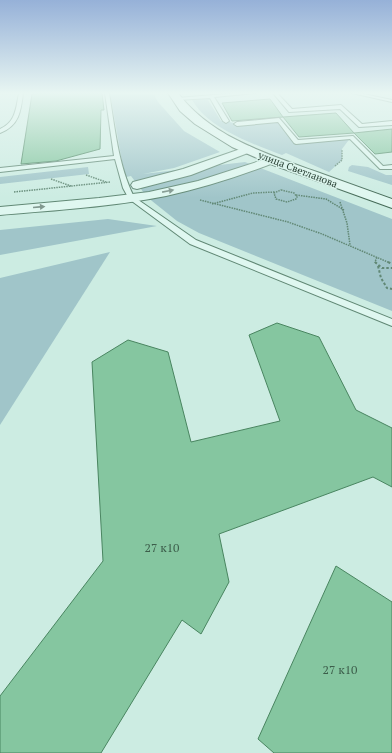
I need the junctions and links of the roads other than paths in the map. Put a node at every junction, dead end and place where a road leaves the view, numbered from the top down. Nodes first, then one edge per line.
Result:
1 (112, 128) edge
2 (209, 128) edge
3 (285, 128) edge
4 (249, 150) junction
5 (117, 157) junction
6 (272, 160) junction
7 (392, 167) edge
8 (0, 170) edge
9 (94, 190) dead end
10 (128, 193) junction
11 (392, 204) edge
12 (0, 211) edge
13 (392, 323) edge

1 - 5 lane
2 - 4 street, улица Светланова
3 - 7 lane
4 - 6 street, улица Светланова
4 - 10 street
5 - 8 lane
5 - 10 lane
10 -> 6 street
6 - 11 street, улица Светланова
9 - 10 street
12 -> 10 street
10 - 13 lane

